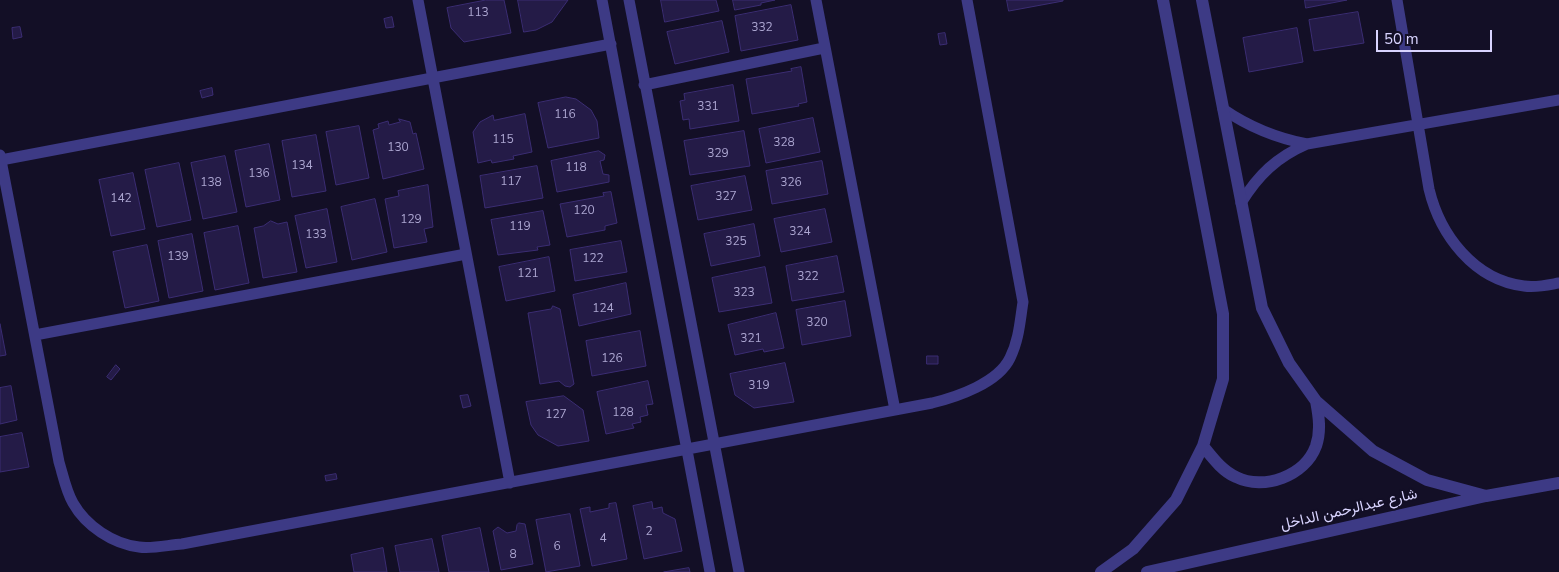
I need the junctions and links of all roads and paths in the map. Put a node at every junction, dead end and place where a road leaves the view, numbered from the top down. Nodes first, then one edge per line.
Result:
1 (418, 0) edge
2 (602, 0) edge
3 (629, 0) edge
4 (816, 0) edge
5 (967, 0) edge
6 (1164, 0) edge
7 (1202, 0) edge
8 (1397, 0) edge
9 (611, 44) junction
10 (824, 48) junction
11 (432, 77) junction
12 (644, 85) junction
13 (1559, 100) edge
14 (1223, 109) junction
15 (1419, 126) junction
16 (1307, 144) junction
17 (0, 157) edge
18 (1241, 203) junction
19 (466, 254) junction
20 (1559, 283) edge
21 (35, 335) junction
22 (1316, 401) junction
23 (895, 410) junction
24 (714, 444) junction
25 (1203, 446) junction
26 (687, 449) junction
27 (510, 482) junction
28 (1559, 483) edge
29 (1486, 496) junction
30 (710, 572) edge
31 (739, 572) edge
32 (1100, 572) edge
33 (1147, 572) edge

1 - 11 street
2 - 9 street
3 - 12 street
4 - 10 street
5 - 23 street
6 - 25 street
7 - 14 street
8 - 15 street
9 - 11 street
9 - 26 street
10 - 12 street
10 - 23 street
11 - 17 street
11 - 19 street
12 - 24 street
13 - 15 street
14 - 16 street
14 - 18 street
15 - 16 street
15 - 20 street
16 - 18 street
17 - 21 street
18 - 22 street
19 - 21 street
19 - 27 street
21 - 27 street
22 - 25 street
22 - 29 street
23 - 24 street
24 - 26 street
24 - 31 street
25 - 32 street
26 - 27 street
26 - 30 street
28 - 29 street, شارع عبدالرحمن الداخل
29 - 33 street, شارع عبدالرحمن الداخل

